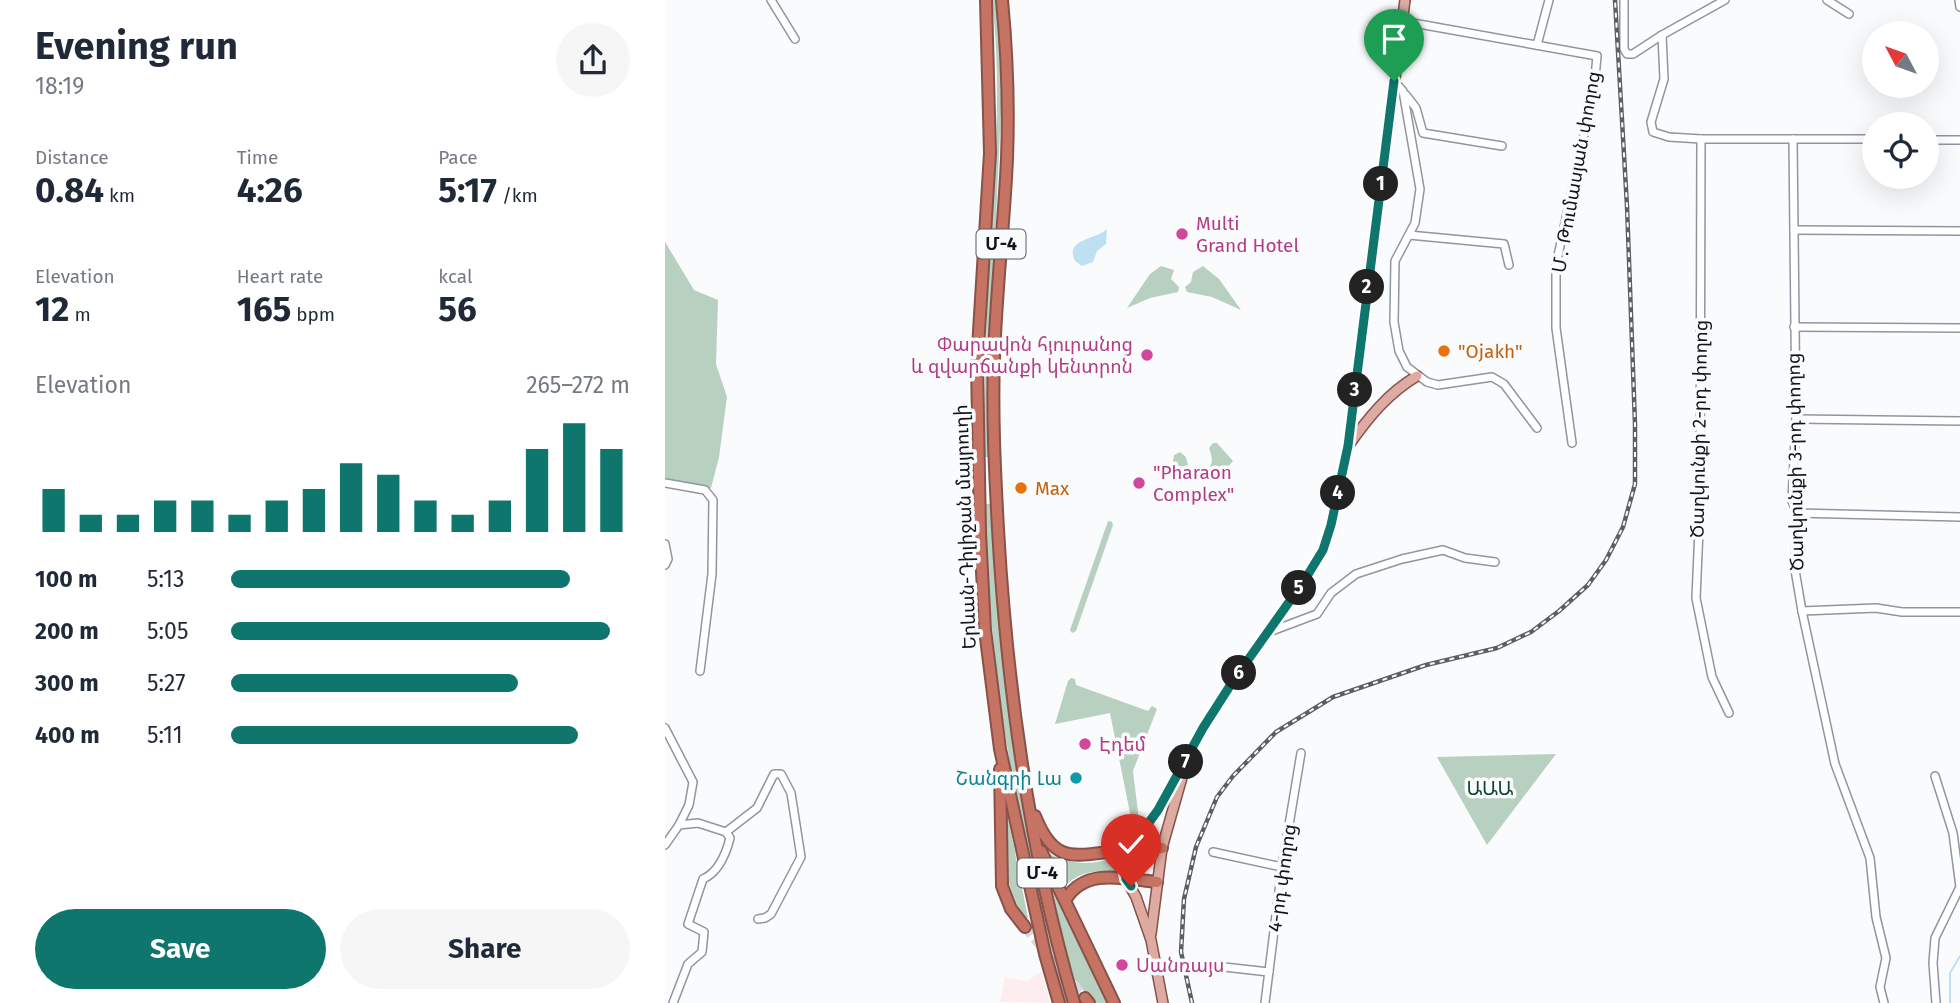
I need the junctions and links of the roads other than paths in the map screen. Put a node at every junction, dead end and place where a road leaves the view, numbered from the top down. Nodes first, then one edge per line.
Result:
1 (771, 0) edge
2 (986, 0) edge
3 (1002, 0) edge
4 (1405, 0) edge
5 (1549, 0) edge
6 (1624, 0) edge
7 (1725, 0) edge
8 (1827, 0) edge
9 (1959, 0) edge
10 (1960, 7) edge
11 (1849, 14) dead end
12 (1402, 21) junction
13 (1662, 34) junction
14 (795, 39) dead end
15 (1537, 45) junction
16 (1394, 81) junction
17 (1403, 91) junction
18 (1701, 139) junction
19 (1793, 139) junction
20 (1862, 139) edge
21 (1939, 140) edge
22 (1960, 140) edge
23 (1502, 146) dead end
24 (1794, 230) junction
25 (1960, 231) edge
26 (1409, 235) junction
27 (1509, 265) dead end
28 (1794, 327) junction
29 (1960, 328) edge
30 (1417, 376) junction
31 (1796, 419) junction
32 (1960, 421) edge
33 (1537, 428) dead end
34 (1572, 443) dead end
35 (1348, 446) junction
36 (665, 483) edge
37 (1797, 513) junction
38 (1960, 517) edge
39 (665, 544) edge
40 (1495, 562) dead end
41 (665, 565) edge
42 (1802, 611) junction
43 (1960, 612) edge
44 (1268, 632) junction
45 (700, 671) dead end
46 (1730, 713) dead end
47 (665, 729) edge
48 (1000, 749) junction
49 (1301, 753) dead end
50 (1187, 758) junction
51 (1935, 776) dead end
52 (1029, 801) junction
53 (679, 825) junction
54 (726, 832) junction
55 (1035, 837) junction
56 (665, 845) edge
57 (1162, 848) junction
58 (1129, 850) junction
59 (1213, 852) dead end
60 (1282, 867) junction
61 (1126, 879) junction
62 (1157, 883) junction
63 (1066, 899) junction
64 (758, 919) dead end
65 (1025, 927) tunnel mouth
66 (1151, 940) junction
67 (1197, 964) dead end
68 (1269, 972) junction
69 (1083, 1001) edge
70 (673, 1003) edge
71 (1059, 1003) edge
72 (1114, 1003) edge
73 (1163, 1003) edge
74 (1265, 1003) edge
75 (1884, 1003) edge
76 (1936, 1003) edge

1 - 14 street
2 - 48 highway, Երևան-Դիլիջան մայրուղի / Մ-4
3 - 52 highway, Երևան-Դիլիջան մայրուղի / Մ-4
4 - 12 main road
5 - 15 street
6 - 13 street
7 - 13 street
8 - 11 street
9 - 10 street
12 - 15 street, Մ․ Թումասյան փողոց
12 - 16 main road
13 - 18 street
15 - 34 street, Մ․ Թումասյան փողոց
16 - 17 street
16 - 35 main road
17 - 23 street
17 - 26 street
18 - 19 street
18 - 46 street, Ծաղկունքի 2-րդ փողոց
19 - 20 street
19 - 24 street, Ծաղկունքի 3-րդ փողոց
21 - 22 street
24 - 25 street
24 - 28 street, Ծաղկունքի 3-րդ փողոց
26 - 27 street
26 - 30 street
28 - 29 street
28 - 31 street, Ծաղկունքի 3-րդ փողոց
30 - 33 street
30 - 35 main road
31 - 32 street
31 - 37 street, Ծաղկունքի 3-րդ փողոց
35 - 44 main road
36 - 45 street
37 - 38 street
37 - 42 street, Ծաղկունքի 3-րդ փողոց
39 - 41 street
40 - 44 street
42 - 43 street
42 - 75 street, Ծաղկունքի 3-րդ փողոց
44 - 50 main road
47 - 53 street
48 - 65 highway
48 - 71 highway, Երևան-Դիլիջան մայրուղի / Մ-4
49 - 60 street, 4-րդ փողոց
50 - 57 main road
50 - 58 main road
51 - 76 street
52 - 55 highway, Երևան-Դիլիջան մայրուղի / Մ-4
52 - 58 highway
53 - 54 street
53 - 56 street
54 - 64 street
54 - 70 street
55 - 63 highway
55 - 69 highway, Երևան-Դիլիջան մայրուղի / Մ-4
57 - 58 highway
57 - 62 main road
58 - 61 main road
59 - 60 street
60 - 68 street, 4-րդ փողոց
61 - 62 highway
61 - 63 highway
61 - 66 main road
62 - 66 main road
63 - 72 highway
66 - 73 main road
67 - 68 street
68 - 74 street, 4-րդ փողոց

